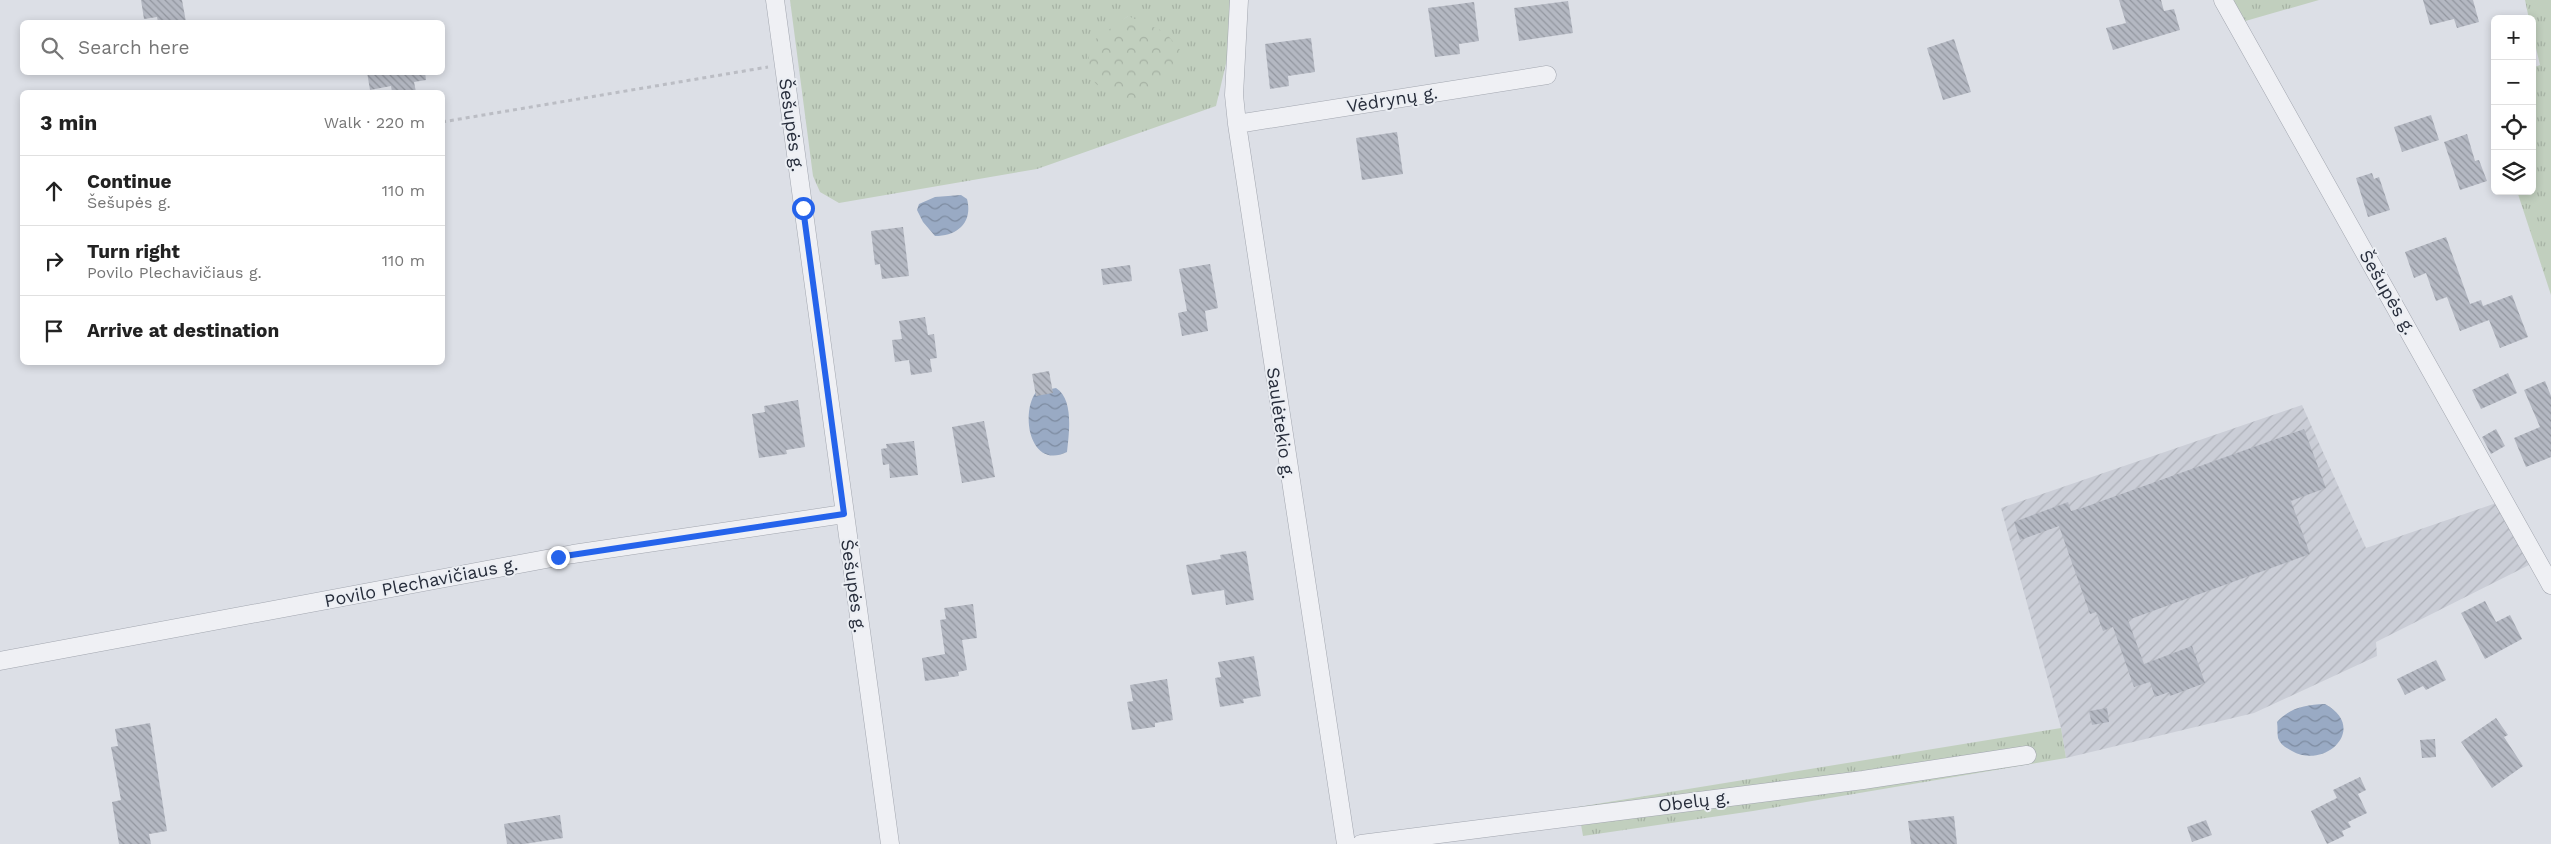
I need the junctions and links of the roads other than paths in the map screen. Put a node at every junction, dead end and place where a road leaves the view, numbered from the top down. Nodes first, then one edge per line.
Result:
1 (775, 0) edge
2 (1239, 0) edge
3 (2223, 0) edge
4 (1547, 75) dead end
5 (1237, 124) junction
6 (844, 514) junction
7 (2551, 585) edge
8 (0, 661) edge
9 (2027, 755) dead end
10 (890, 844) edge
11 (1346, 844) edge
12 (1361, 844) edge

1 - 6 street, Šešupės g.
2 - 5 street, Saulėtekio g.
3 - 7 street, Šešupės g.
4 - 5 street, Vėdrynų g.
5 - 11 street, Saulėtekio g.
6 - 8 street, Povilo Plechavičiaus g.
6 - 10 street, Šešupės g.
9 - 12 street, Obelų g.

